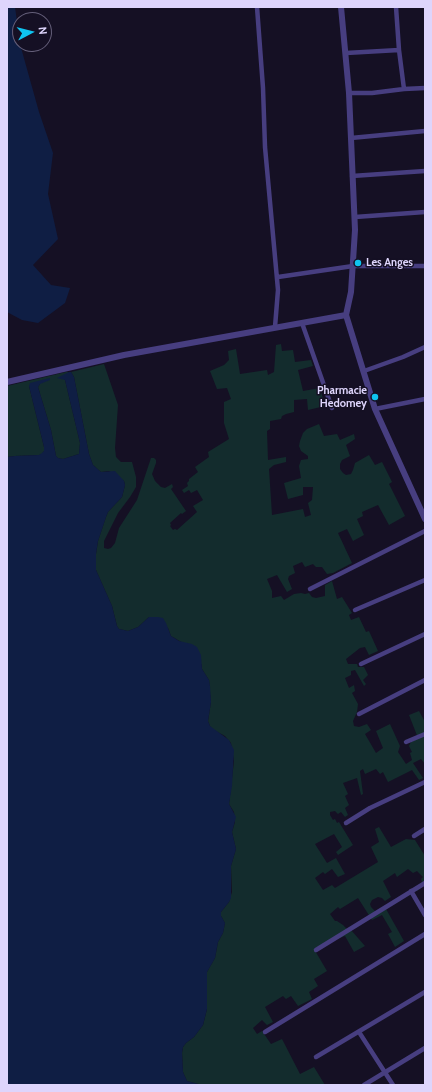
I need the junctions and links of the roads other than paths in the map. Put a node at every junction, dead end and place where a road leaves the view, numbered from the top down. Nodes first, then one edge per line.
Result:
1 (257, 7) edge
2 (341, 7) edge
3 (396, 7) edge
4 (399, 50) junction
5 (346, 53) junction
6 (425, 88) edge
7 (404, 89) junction
8 (349, 93) junction
9 (425, 131) edge
10 (351, 138) junction
11 (425, 171) edge
12 (352, 176) junction
13 (425, 212) edge
14 (355, 217) junction
15 (353, 266) junction
16 (425, 266) edge
17 (278, 277) junction
18 (346, 315) junction
19 (302, 322) junction
20 (275, 327) junction
21 (425, 347) edge
22 (364, 371) junction
23 (7, 382) edge
24 (425, 400) edge
25 (332, 408) dead end
26 (375, 409) junction
27 (425, 519) edge
28 (425, 531) edge
29 (425, 580) edge
30 (310, 589) dead end
31 (355, 610) dead end
32 (425, 634) edge
33 (362, 664) dead end
34 (425, 680) edge
35 (359, 714) dead end
36 (425, 734) edge
37 (406, 742) dead end
38 (425, 782) edge
39 (346, 823) dead end
40 (425, 829) edge
41 (414, 836) dead end
42 (425, 882) edge
43 (410, 892) junction
44 (425, 915) edge
45 (425, 934) edge
46 (316, 950) dead end
47 (425, 992) edge
48 (265, 1032) dead end
49 (359, 1032) junction
50 (425, 1048) edge
51 (316, 1057) dead end
52 (385, 1072) junction
53 (364, 1085) edge
54 (393, 1085) edge

1 - 17 street
2 - 5 street
3 - 4 street
4 - 5 street
4 - 7 street
5 - 8 street
6 - 7 street
7 - 8 street
8 - 10 street
9 - 10 street
10 - 12 street
11 - 12 street
12 - 14 street
13 - 14 street
14 - 15 street
15 - 16 street
15 - 17 street
15 - 18 street
17 - 20 street
18 - 19 street
18 - 22 street
19 - 20 street
19 - 25 street
20 - 23 street
21 - 22 street
22 - 26 street
24 - 26 street
26 - 27 street
28 - 30 street
29 - 31 street
32 - 33 street
34 - 35 street
36 - 37 street
38 - 39 street
40 - 41 street
42 - 43 street
43 - 44 street
43 - 46 street
45 - 48 street
47 - 49 street
49 - 51 street
49 - 52 street
50 - 52 street
52 - 53 street
52 - 54 street

